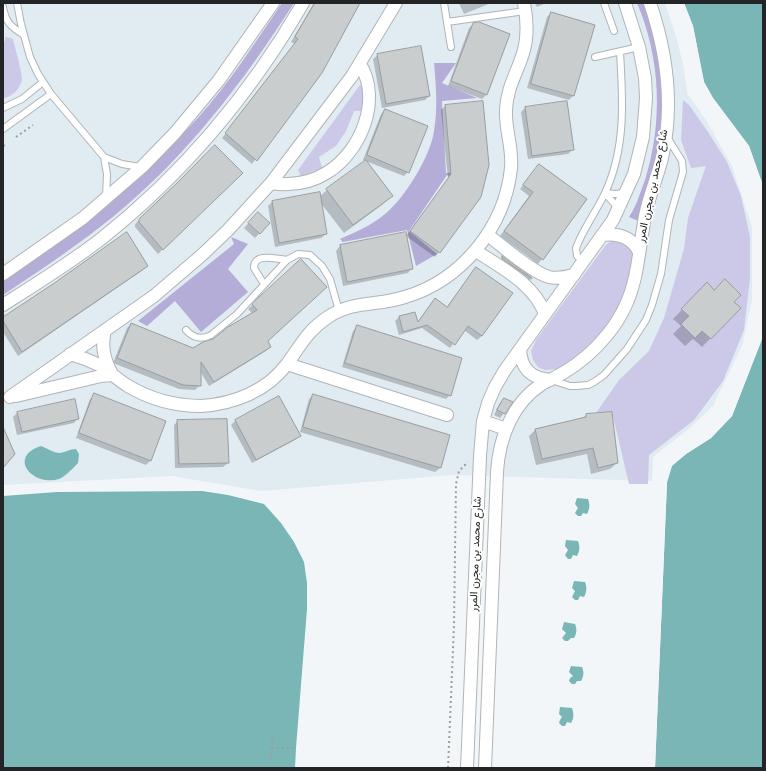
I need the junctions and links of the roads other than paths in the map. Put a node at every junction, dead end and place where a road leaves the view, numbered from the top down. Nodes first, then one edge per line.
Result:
1 (17, 3) edge
2 (303, 3) edge
3 (396, 3) edge
4 (444, 3) edge
5 (604, 3) edge
6 (625, 3) edge
7 (650, 3) edge
8 (271, 4) edge
9 (3, 7) edge
10 (524, 7) edge
11 (447, 22) junction
12 (614, 31) dead end
13 (24, 35) junction
14 (451, 47) dead end
15 (639, 47) junction
16 (620, 52) junction
17 (595, 57) dead end
18 (360, 64) junction
19 (43, 82) junction
20 (51, 94) junction
21 (3, 108) edge
22 (3, 129) edge
23 (666, 136) junction
24 (104, 157) junction
25 (142, 167) junction
26 (271, 183) junction
27 (605, 193) junction
28 (626, 193) junction
29 (105, 200) junction
30 (619, 209) junction
31 (488, 235) junction
32 (602, 236) junction
33 (476, 251) junction
34 (639, 252) junction
35 (287, 260) junction
36 (583, 262) junction
37 (6, 270) edge
38 (574, 275) junction
39 (264, 284) junction
40 (3, 305) edge
41 (339, 311) junction
42 (546, 314) junction
43 (105, 330) junction
44 (186, 330) dead end
45 (520, 349) junction
46 (70, 354) junction
47 (287, 364) junction
48 (112, 375) junction
49 (550, 380) junction
50 (7, 398) edge
51 (447, 415) dead end
52 (483, 421) junction
53 (506, 429) junction
54 (467, 768) edge
55 (485, 768) edge

1 - 13 lane
2 - 40 street
3 - 18 street
4 - 11 lane
5 - 12 lane
6 - 15 street, شارع محمد بن مجرن المرر
7 - 23 street, شارع محمد بن مجرن المرر
8 - 25 street
9 - 13 lane
10 - 11 lane
10 - 31 street
11 - 14 lane
13 - 19 lane
15 - 16 lane
15 - 28 street, شارع محمد بن مجرن المرر
16 - 17 lane
16 - 27 lane
18 - 26 street
18 - 26 street
19 - 20 lane
19 - 21 lane
20 - 22 lane
20 - 24 lane
23 - 34 street, شارع محمد بن مجرن المرر
23 - 49 lane
24 - 25 lane
24 - 29 lane
25 - 29 street
26 - 43 street
27 - 28 lane
27 - 30 lane
27 - 36 lane
28 - 30 street, شارع محمد بن مجرن المرر
29 - 37 street
30 - 32 street, شارع محمد بن مجرن المرر
31 - 33 street
31 - 38 street
32 - 34 street, شارع محمد بن مجرن المرر
32 - 36 street, شارع محمد بن مجرن المرر
33 - 41 street
33 - 42 street
34 - 49 street, شارع محمد بن مجرن المرر
35 - 39 lane
35 - 39 lane
35 - 41 lane
36 - 38 street, شارع محمد بن مجرن المرر
38 - 42 street, شارع محمد بن مجرن المرر
39 - 44 lane
41 - 47 street
42 - 45 street, شارع محمد بن مجرن المرر
43 - 46 street
43 - 48 street
45 - 49 street
45 - 52 street, شارع محمد بن مجرن المرر
46 - 48 street
46 - 50 street
47 - 48 street
47 - 51 street
48 - 50 street
49 - 53 street, شارع محمد بن مجرن المرر
52 - 53 street
52 - 54 street, شارع محمد بن مجرن المرر
53 - 55 street, شارع محمد بن مجرن المرر

